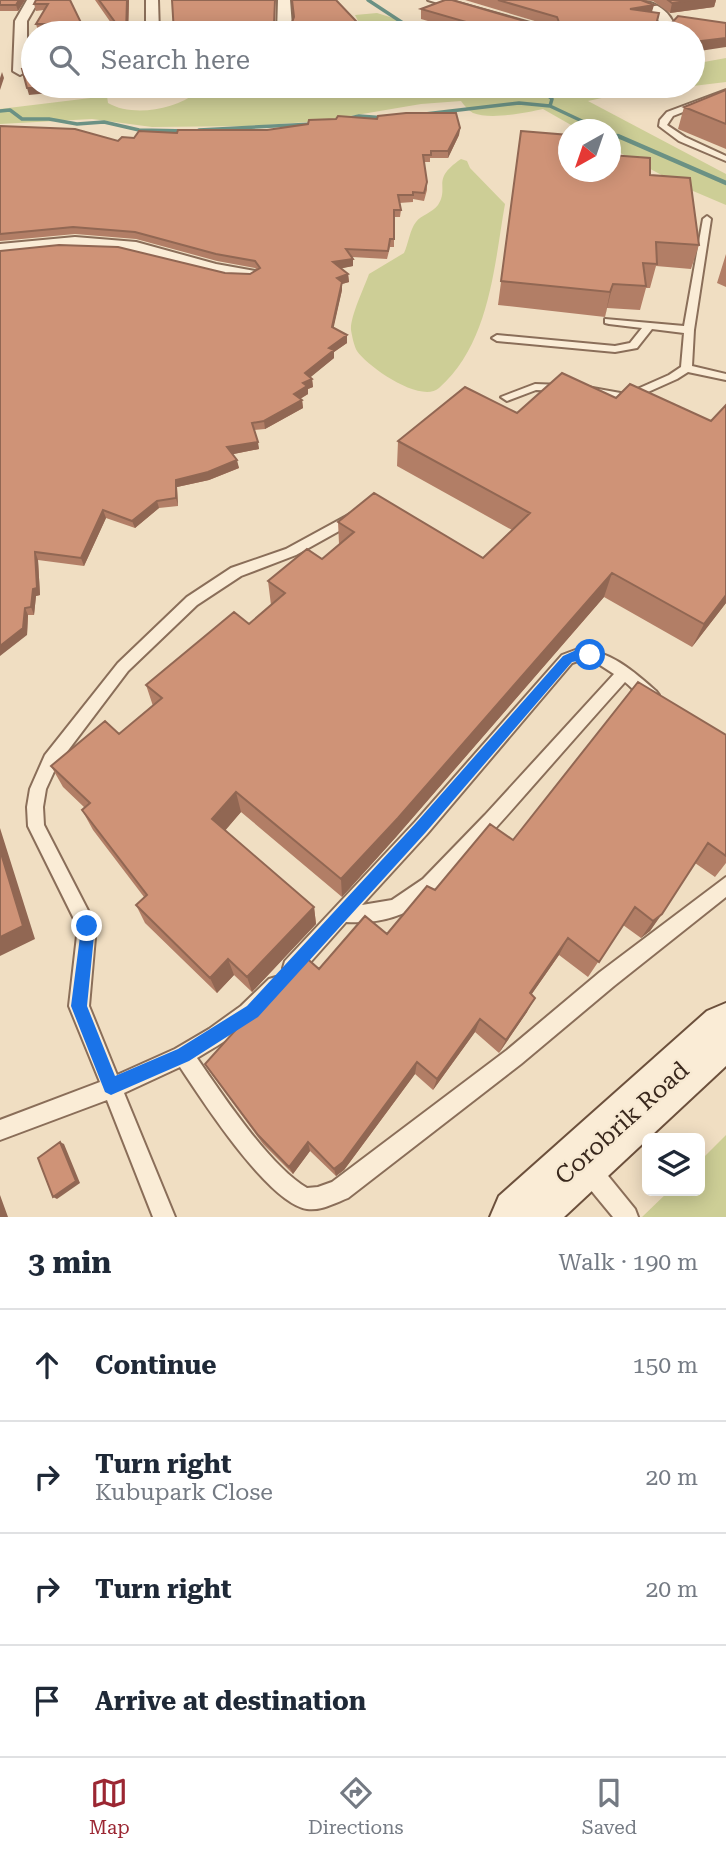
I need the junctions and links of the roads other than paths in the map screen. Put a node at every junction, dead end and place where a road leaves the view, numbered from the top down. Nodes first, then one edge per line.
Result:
1 (33, 0) edge
2 (152, 0) edge
3 (284, 0) edge
4 (434, 0) edge
5 (628, 0) edge
6 (153, 21) edge
7 (286, 21) edge
8 (508, 21) edge
9 (666, 21) edge
10 (21, 43) edge
11 (21, 70) edge
12 (0, 72) edge
13 (726, 92) edge
14 (726, 159) edge
15 (707, 219) dead end
16 (0, 250) edge
17 (248, 275) edge
18 (609, 321) dead end
19 (649, 326) junction
20 (688, 330) junction
21 (497, 338) dead end
22 (686, 368) junction
23 (726, 377) edge
24 (630, 396) junction
25 (507, 397) dead end
26 (642, 402) edge
27 (352, 518) edge
28 (624, 673) junction
29 (666, 706) edge
30 (726, 886) edge
31 (343, 913) junction
32 (726, 1030) edge
33 (183, 1055) junction
34 (111, 1086) junction
35 (0, 1130) edge
36 (581, 1160) junction
37 (164, 1217) edge
38 (520, 1217) edge
39 (627, 1217) edge

1 - 10 street
2 - 6 street
3 - 7 street
4 - 8 street
5 - 9 street
11 - 12 street
13 - 14 lane
15 - 20 lane
16 - 17 street
18 - 19 lane
19 - 20 lane
19 - 21 lane
20 - 22 lane
22 - 23 lane
22 - 24 lane
24 - 25 lane
24 - 26 lane
27 - 34 lane
28 - 29 lane
28 - 31 lane
28 - 31 lane
30 - 33 lane
31 - 33 lane
32 - 36 street, Corobrik Road
33 - 34 lane
34 - 35 lane
34 - 37 lane
36 - 38 street, Corobrik Road
36 - 39 lane

